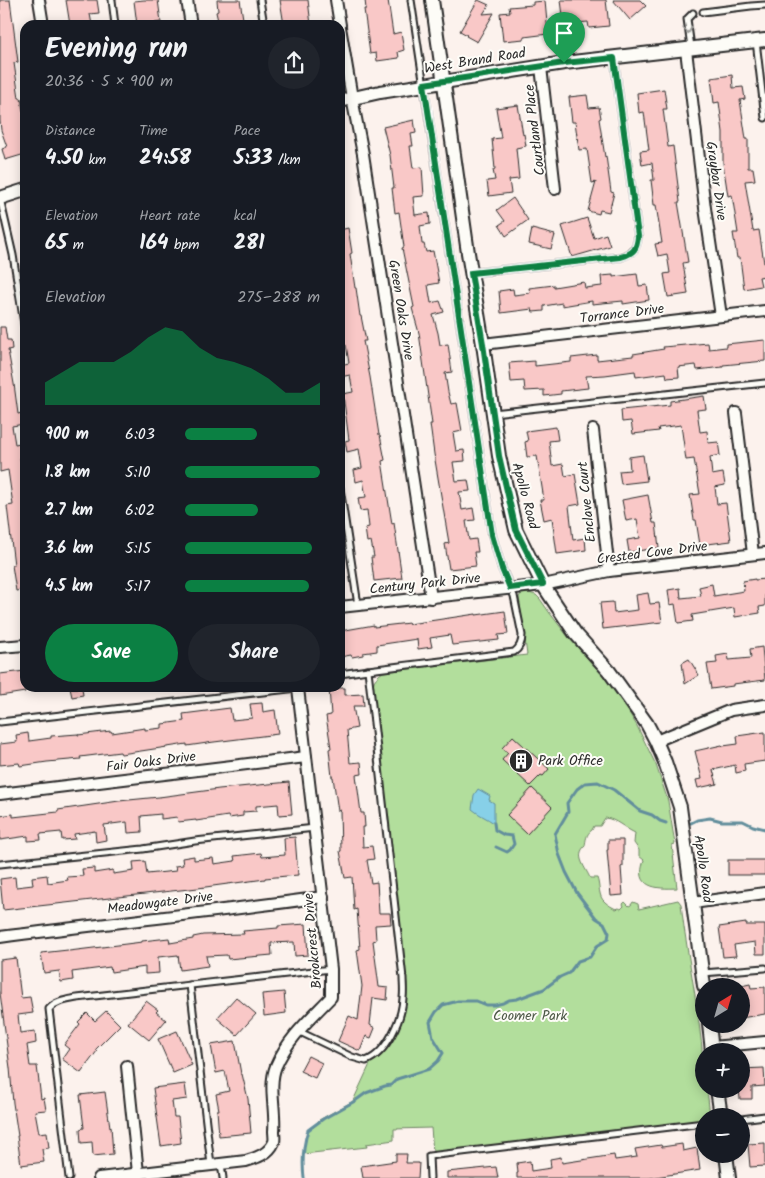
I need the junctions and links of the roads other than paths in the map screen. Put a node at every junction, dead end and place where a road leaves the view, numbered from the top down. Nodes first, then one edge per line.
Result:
1 (39, 0) edge
2 (112, 0) edge
3 (186, 0) edge
4 (260, 0) edge
5 (336, 0) edge
6 (411, 0) edge
7 (432, 0) edge
8 (765, 6) edge
9 (703, 12) dead end
10 (693, 13) dead end
11 (42, 20) edge
12 (114, 20) edge
13 (190, 20) edge
14 (263, 20) edge
15 (339, 20) edge
16 (760, 40) edge
17 (689, 49) junction
18 (614, 58) junction
19 (541, 67) junction
20 (443, 81) junction
21 (424, 84) junction
22 (346, 100) edge
23 (765, 118) edge
24 (556, 189) dead end
25 (20, 192) edge
26 (0, 198) edge
27 (471, 273) junction
28 (20, 296) edge
29 (765, 311) edge
30 (721, 316) junction
31 (483, 344) junction
32 (765, 383) edge
33 (493, 413) junction
34 (736, 413) dead end
35 (593, 430) dead end
36 (345, 520) edge
37 (765, 553) edge
38 (753, 554) junction
39 (609, 571) junction
40 (543, 584) junction
41 (510, 588) junction
42 (431, 598) junction
43 (358, 605) junction
44 (345, 606) edge
45 (20, 646) edge
46 (0, 648) edge
47 (368, 670) junction
48 (345, 673) edge
49 (263, 692) edge
50 (298, 692) edge
51 (765, 705) edge
52 (0, 722) edge
53 (656, 741) junction
54 (306, 757) junction
55 (0, 794) edge
56 (315, 828) junction
57 (0, 864) edge
58 (765, 893) edge
59 (323, 897) junction
60 (693, 903) junction
61 (0, 937) edge
62 (765, 968) edge
63 (331, 969) junction
64 (703, 978) edge
65 (713, 978) edge
66 (190, 985) junction
67 (298, 1031) junction
68 (765, 1042) edge
69 (750, 1044) edge
70 (127, 1066) dead end
71 (765, 1116) edge
72 (750, 1118) edge
73 (695, 1124) edge
74 (727, 1163) edge
75 (216, 1164) junction
76 (138, 1173) junction
77 (69, 1178) edge
78 (99, 1178) edge
79 (223, 1178) edge
80 (430, 1178) edge
81 (729, 1178) edge

1 - 11 street
2 - 12 lane
3 - 13 street
4 - 14 lane
5 - 15 street, Green Oaks Drive
6 - 21 lane
7 - 20 street, Apollo Road
8 - 9 lane
10 -> 17 lane
16 - 17 street, West Brand Road
16 - 23 lane
17 - 18 street, West Brand Road
17 - 30 street, Graybar Drive
18 - 19 street, West Brand Road
18 - 27 lane
19 - 20 street, West Brand Road
19 - 24 street, Courtland Place
20 - 21 street, West Brand Road
20 - 27 street, Apollo Road
21 - 22 street, West Brand Road
21 - 41 lane
22 - 42 street, Green Oaks Drive
25 - 26 street
26 - 28 lane
27 - 31 street, Apollo Road
29 - 30 street, Torrance Drive
30 - 31 street, Torrance Drive
31 - 33 street, Apollo Road
32 - 33 lane
33 - 40 street, Apollo Road
34 - 38 street
35 - 39 street, Enclave Court
36 - 43 lane
37 - 38 street, Crested Cove Drive
38 - 39 street, Crested Cove Drive
39 - 40 street, Crested Cove Drive
40 - 41 street, Century Park Drive
40 - 53 street, Apollo Road
41 - 42 street, Century Park Drive
41 - 47 lane
42 - 43 street, Century Park Drive
43 - 44 street, Century Park Drive
45 - 46 street
47 - 48 lane
47 - 67 lane
49 - 52 lane
50 - 54 street, Brookcrest Drive
51 - 53 street
53 - 60 street, Apollo Road
54 - 55 street, Fair Oaks Drive
54 - 56 street, Brookcrest Drive
56 - 57 lane
56 - 59 street, Brookcrest Drive
58 - 60 street
59 - 61 street, Meadowgate Drive
59 - 63 street, Brookcrest Drive
60 - 64 street, Apollo Road
62 - 65 lane
63 - 66 lane
63 - 67 street, Brookcrest Drive
66 - 75 lane
66 - 77 lane
67 - 75 street, Brookcrest Drive
68 - 69 street
70 - 76 street
71 - 72 lane
73 - 80 lane
74 - 81 street
75 - 76 street, Brookcrest Drive
75 - 79 lane
76 - 78 street, Brookcrest Drive

